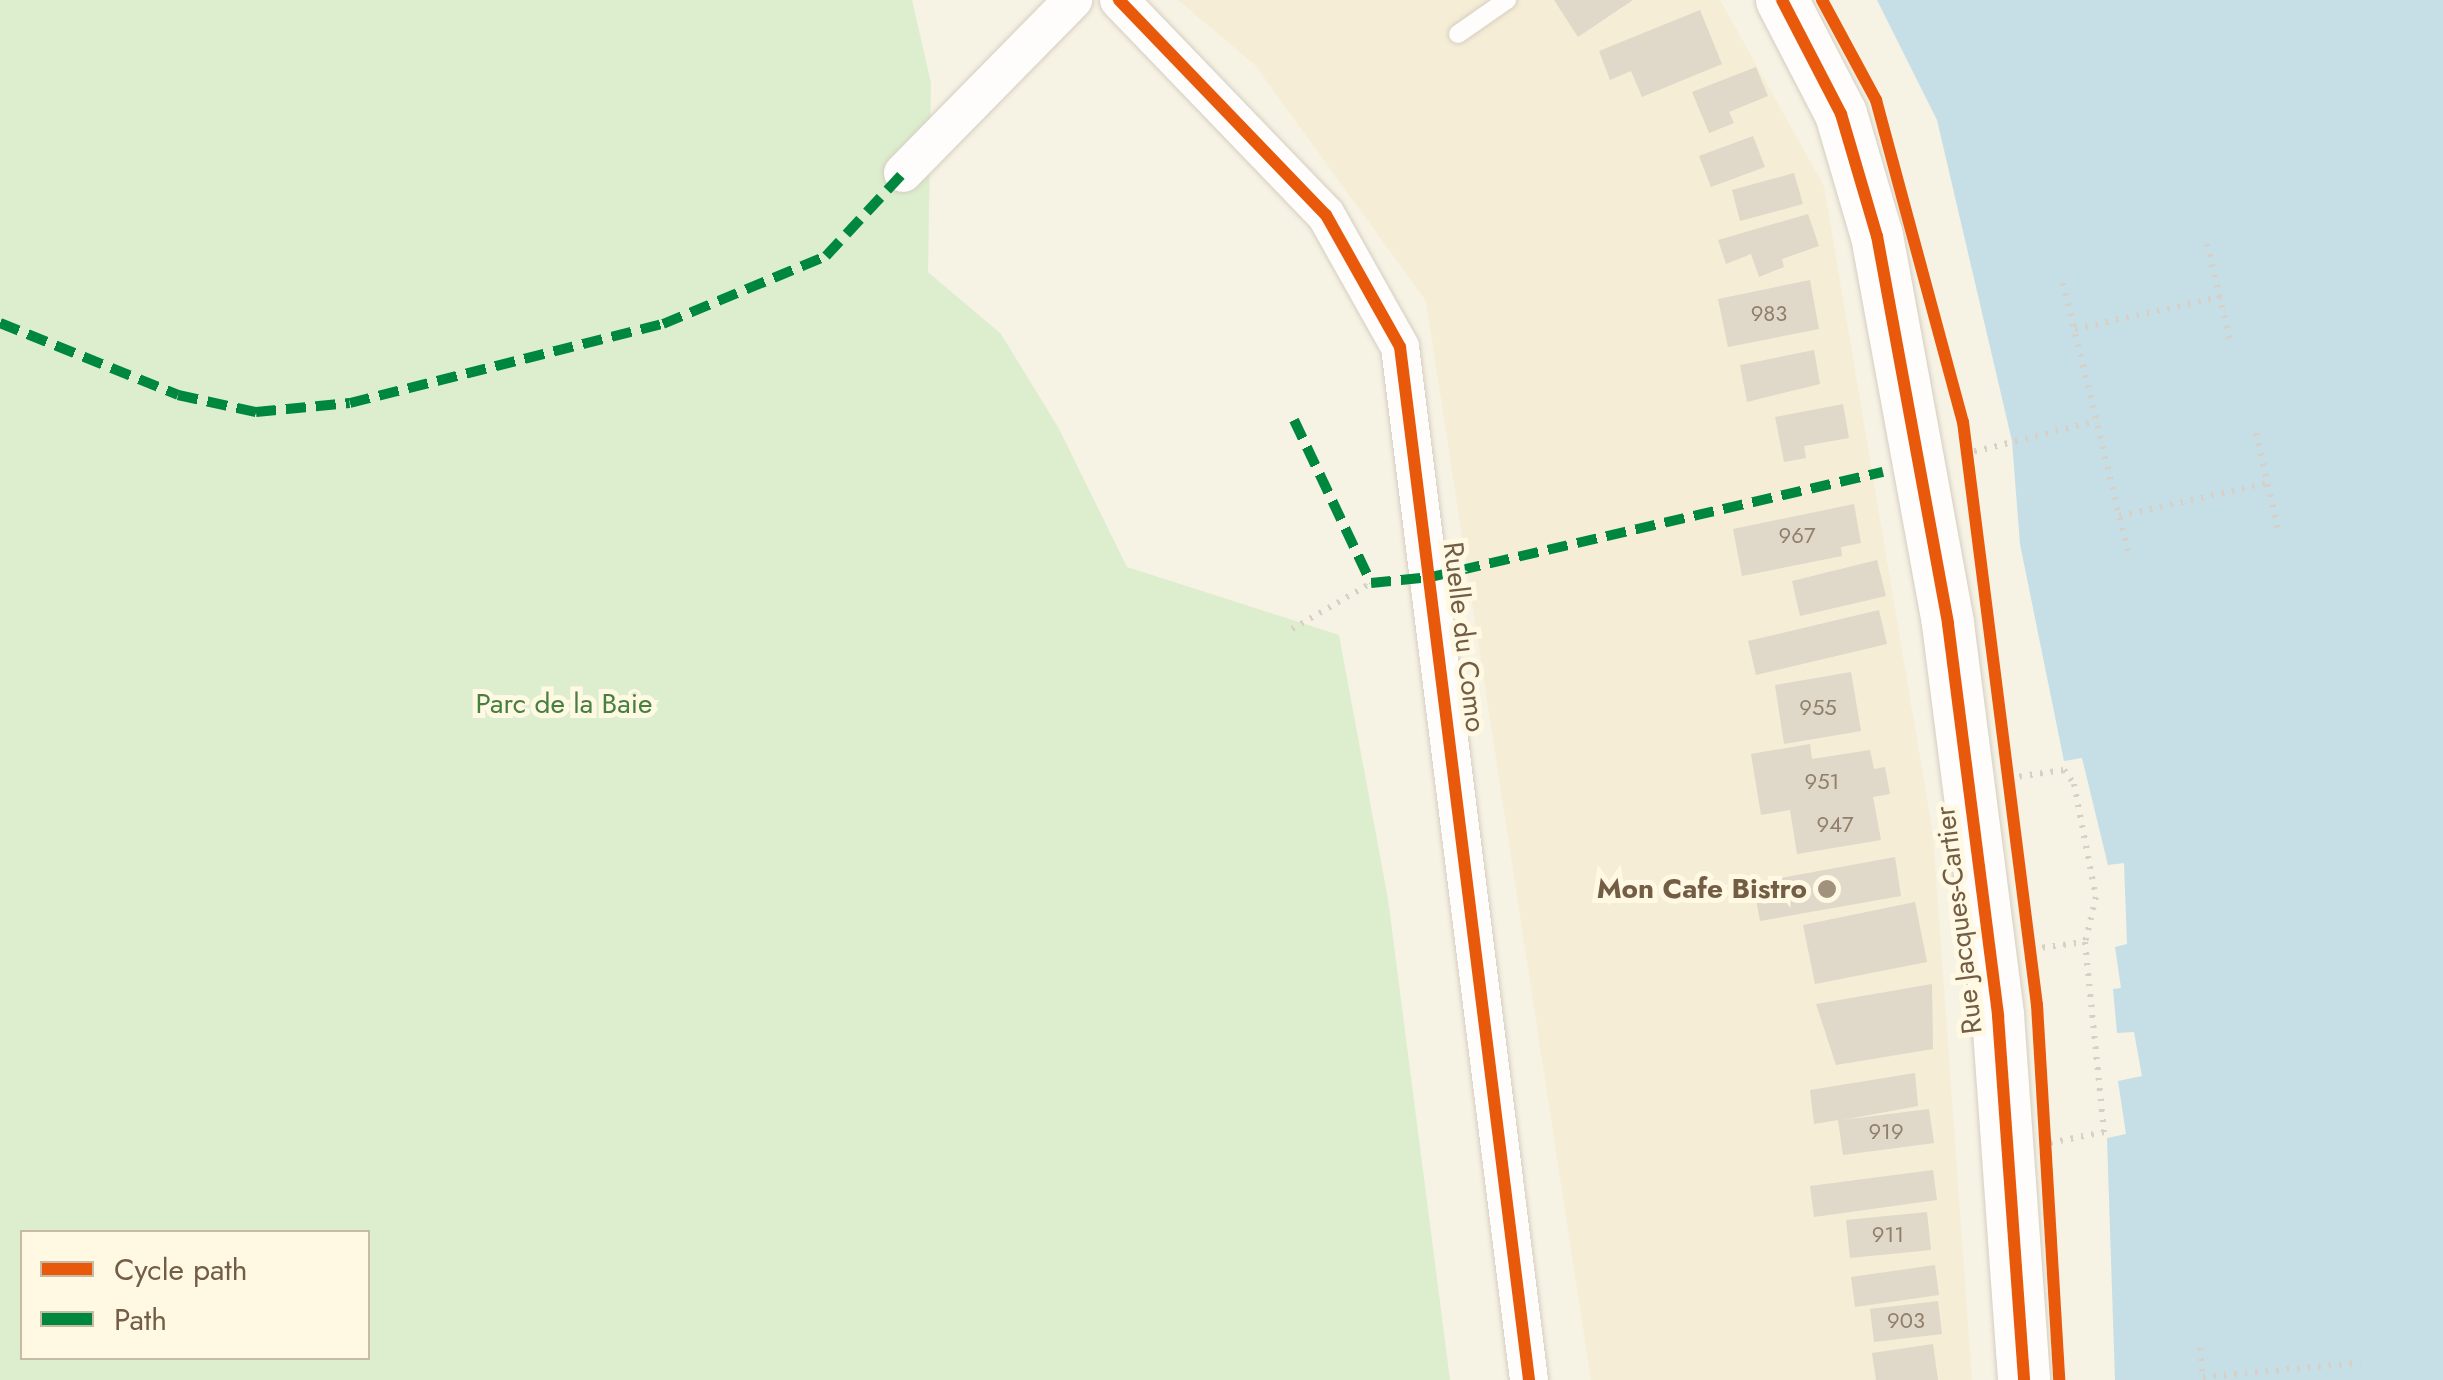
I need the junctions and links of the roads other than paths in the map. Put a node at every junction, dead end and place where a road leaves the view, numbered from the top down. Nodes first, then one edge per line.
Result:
1 (1073, 0) edge
2 (1119, 0) edge
3 (1507, 0) edge
4 (1782, 0) edge
5 (1458, 34) dead end
6 (903, 173) dead end
7 (1530, 1380) edge
8 (2024, 1380) edge

1 - 6 street
2 - 7 street, Ruelle du Como
3 - 5 lane
4 - 8 street, Rue Jacques-Cartier

